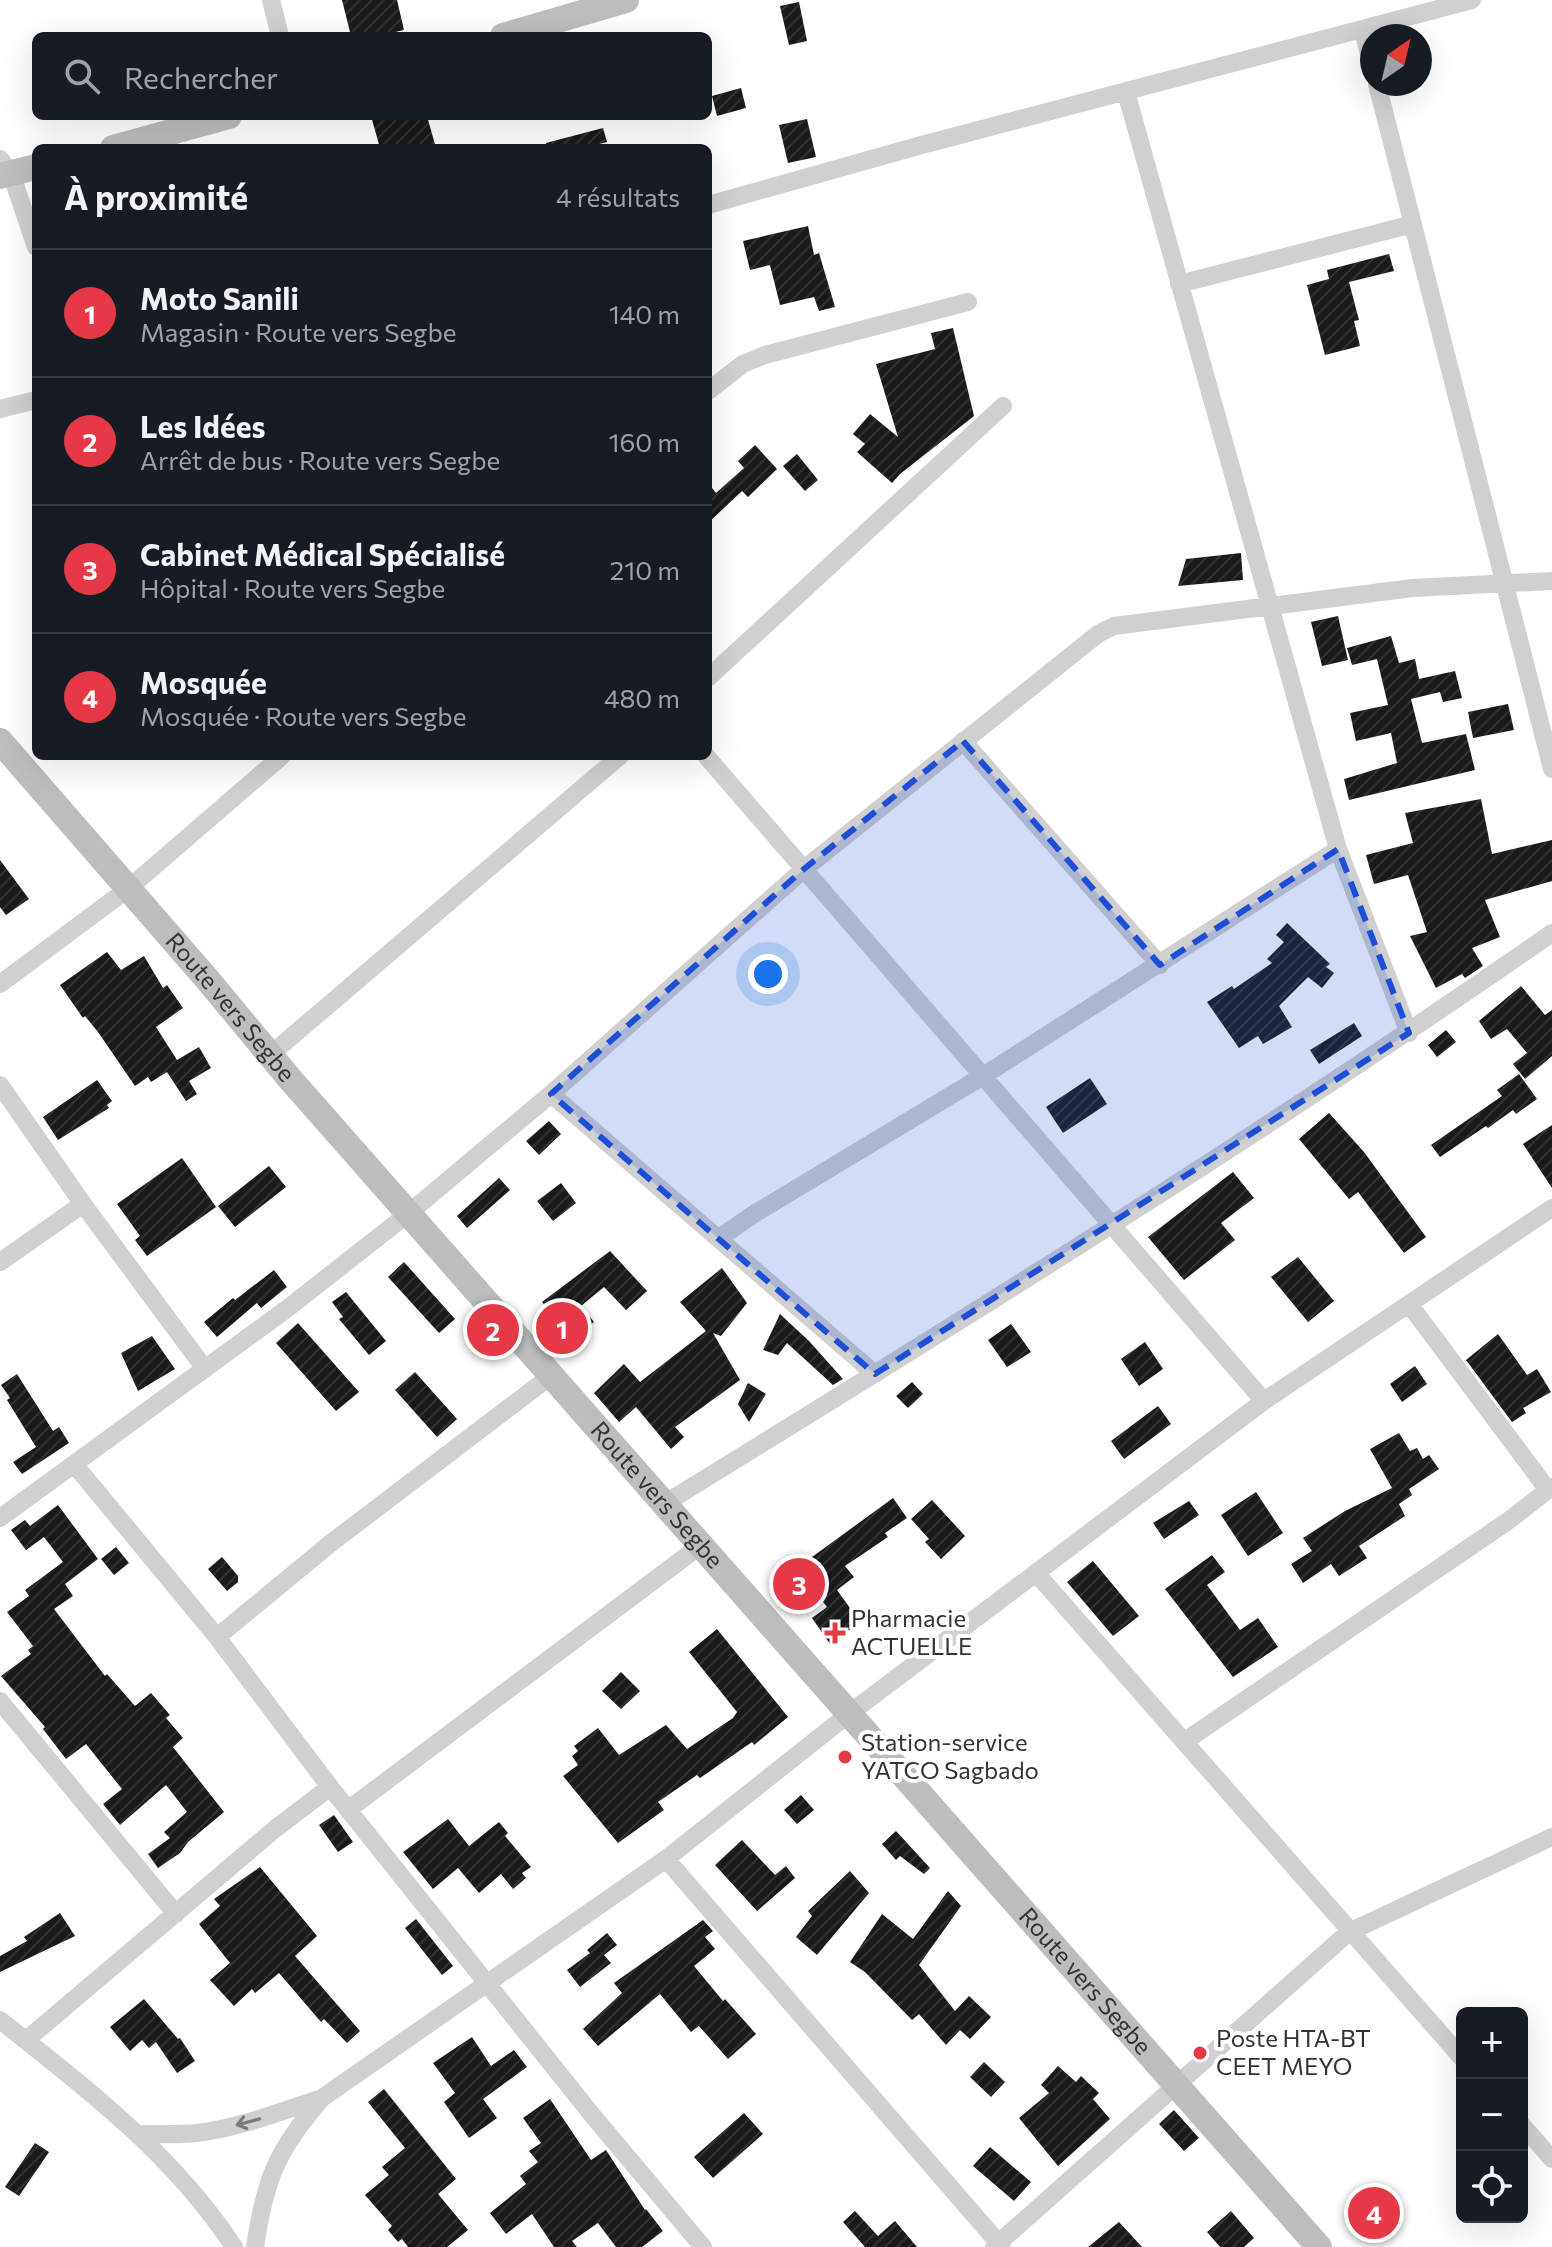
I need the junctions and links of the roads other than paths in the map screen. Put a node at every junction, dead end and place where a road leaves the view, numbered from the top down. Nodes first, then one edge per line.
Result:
1 (271, 0) edge
2 (626, 0) edge
3 (1472, 0) edge
4 (1385, 24) edge
5 (1360, 31) edge
6 (279, 32) edge
7 (517, 32) edge
8 (1126, 92) junction
9 (1380, 96) edge
10 (219, 120) edge
11 (167, 142) edge
12 (12, 169) edge
13 (712, 204) edge
14 (1413, 224) junction
15 (32, 234) edge
16 (1179, 284) junction
17 (968, 302) dead end
18 (712, 388) edge
19 (32, 401) edge
20 (1003, 406) dead end
21 (0, 409) edge
22 (1552, 581) edge
23 (1504, 583) junction
24 (1271, 606) junction
25 (712, 674) edge
26 (0, 741) edge
27 (963, 741) junction
28 (277, 760) edge
29 (615, 760) edge
30 (709, 760) edge
31 (1552, 769) edge
32 (1338, 849) junction
33 (804, 869) junction
34 (129, 888) junction
35 (1552, 933) edge
36 (1160, 965) junction
37 (0, 984) edge
38 (1409, 1033) junction
39 (270, 1055) junction
40 (983, 1076) junction
41 (0, 1085) edge
42 (551, 1094) junction
43 (83, 1204) junction
44 (1552, 1208) edge
45 (409, 1213) junction
46 (1112, 1225) junction
47 (719, 1238) junction
48 (0, 1262) edge
49 (1409, 1304) junction
50 (205, 1369) junction
51 (875, 1374) junction
52 (552, 1375) junction
53 (1264, 1401) junction
54 (74, 1464) junction
55 (1550, 1488) edge
56 (664, 1504) junction
57 (0, 1518) edge
58 (701, 1545) junction
59 (1036, 1573) junction
60 (217, 1637) junction
61 (0, 1701) edge
62 (850, 1713) junction
63 (1185, 1741) junction
64 (330, 1787) junction
65 (349, 1809) junction
66 (1552, 1837) edge
67 (666, 1859) junction
68 (176, 1914) junction
69 (1349, 1932) junction
70 (488, 1982) junction
71 (0, 2020) edge
72 (26, 2040) junction
73 (1456, 2051) edge
74 (1177, 2084) junction
75 (322, 2098) junction
76 (1528, 2132) edge
77 (140, 2134) junction
78 (1552, 2159) edge
79 (691, 2243) edge
80 (998, 2246) edge
81 (234, 2247) edge
82 (255, 2247) edge
83 (1319, 2247) edge

1 - 6 street
2 - 7 main road
3 - 4 street
5 - 8 street
8 - 13 street
8 - 16 street
9 - 14 street
10 - 11 main road
12 - 15 street
14 - 16 street
14 - 23 street
16 - 24 street
17 - 18 street
19 - 21 street
20 - 25 street
22 - 23 street
23 - 24 street
23 - 31 street
24 - 27 street
24 - 32 street
26 - 34 main road, Route vers Segbe
27 - 33 street
27 - 36 street
28 - 34 street
29 - 39 street
30 - 33 street
32 - 36 street
32 - 38 street
33 - 40 street
33 - 42 street
34 - 37 street
34 - 39 main road, Route vers Segbe
35 - 38 street
36 - 40 street
38 - 46 street
39 - 45 main road, Route vers Segbe
40 - 46 street
40 - 47 street
41 - 43 street
42 - 45 street
42 - 47 street
43 - 48 street
43 - 50 street
44 - 49 street
45 - 50 street
45 - 52 main road, Route vers Segbe
46 - 51 street
46 - 53 street
47 - 51 street
49 - 53 street
49 - 55 street
50 - 54 street
51 - 56 street
52 - 56 main road, Route vers Segbe
52 - 60 street
53 - 59 street
54 - 57 street
54 - 60 street
55 - 63 street
56 - 58 main road, Route vers Segbe
58 - 62 main road, Route vers Segbe
58 - 65 street
59 - 62 street
59 - 63 street
60 - 64 street
61 - 68 street
62 - 67 street
62 - 74 main road, Route vers Segbe
63 - 69 street
64 - 65 street
64 - 68 street
65 - 70 street
66 - 69 street
67 - 70 street
67 - 80 street
68 - 72 street
69 - 73 street
69 - 74 street
70 - 75 street
70 - 79 street
71 - 72 street
72 - 77 street
74 - 80 street
74 - 83 main road, Route vers Segbe
75 -> 77 street
75 - 82 street
76 - 78 street
77 - 81 street

